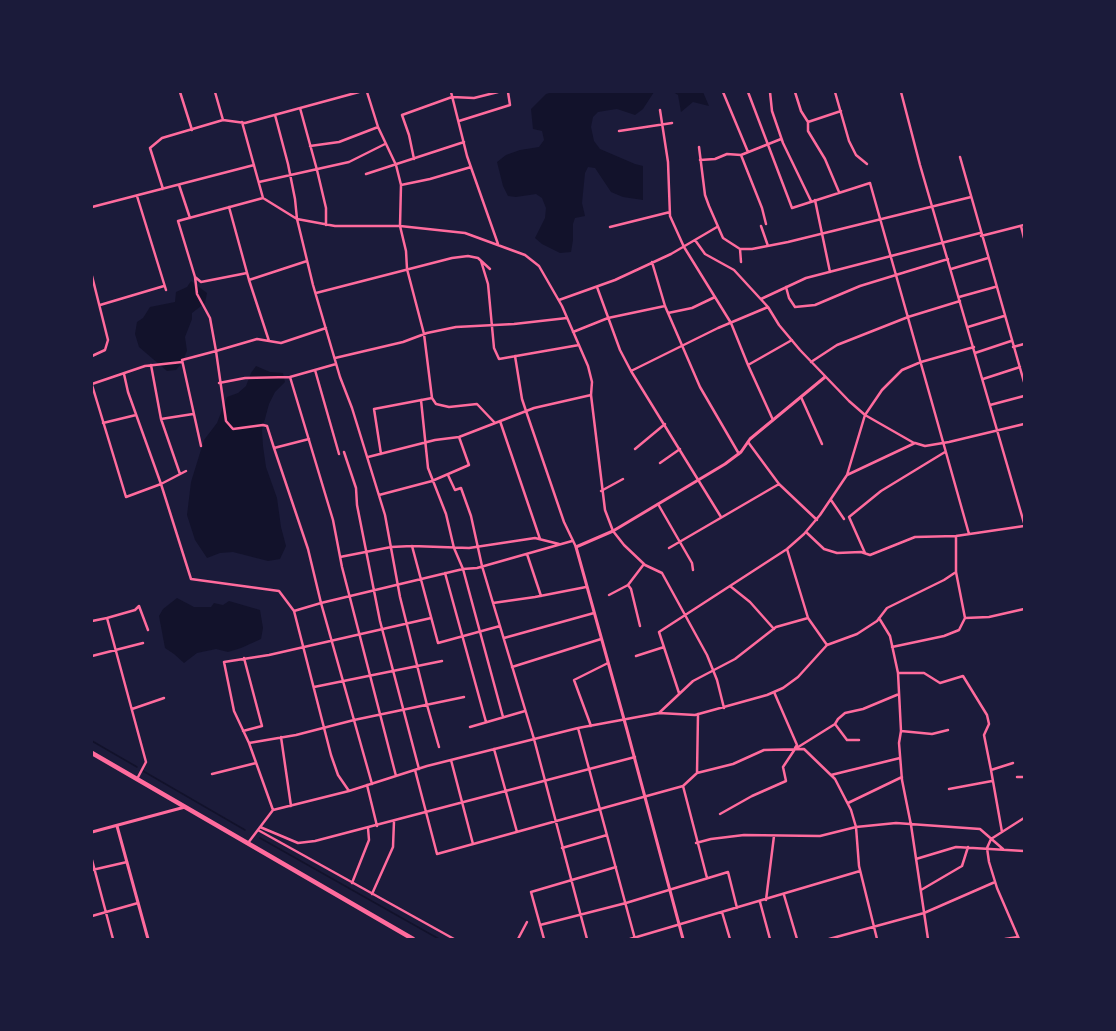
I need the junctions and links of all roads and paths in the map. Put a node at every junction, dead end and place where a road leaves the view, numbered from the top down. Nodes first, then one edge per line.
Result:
1 (180, 92) edge
2 (214, 92) edge
3 (359, 92) edge
4 (367, 92) edge
5 (451, 92) edge
6 (498, 92) edge
7 (508, 92) edge
8 (723, 92) edge
9 (748, 92) edge
10 (770, 92) edge
11 (795, 92) edge
12 (836, 92) edge
13 (901, 92) edge
14 (452, 96) junction
15 (300, 108) junction
16 (660, 110) dead end
17 (841, 111) junction
18 (275, 115) junction
19 (223, 120) junction
20 (242, 122) junction
21 (458, 122) junction
22 (808, 122) junction
23 (672, 123) dead end
24 (663, 125) junction
25 (378, 127) junction
26 (192, 130) junction
27 (619, 131) dead end
28 (781, 139) junction
29 (464, 142) junction
30 (385, 144) junction
31 (768, 145) junction
32 (310, 146) junction
33 (699, 147) dead end
34 (748, 152) junction
35 (741, 155) junction
36 (960, 157) dead end
37 (414, 159) junction
38 (700, 160) junction
39 (867, 164) dead end
40 (254, 165) junction
41 (396, 165) junction
42 (471, 167) junction
43 (317, 170) junction
44 (366, 174) dead end
45 (291, 176) junction
46 (259, 182) junction
47 (179, 185) junction
48 (401, 185) junction
49 (163, 189) junction
50 (840, 192) junction
51 (137, 196) junction
52 (970, 197) junction
53 (263, 198) junction
54 (815, 200) junction
55 (811, 201) junction
56 (932, 206) junction
57 (92, 207) edge
58 (229, 207) junction
59 (670, 212) junction
60 (190, 218) junction
61 (297, 219) junction
62 (881, 219) junction
63 (766, 224) dead end
64 (326, 225) junction
65 (400, 226) junction
66 (717, 226) junction
67 (761, 226) dead end
68 (1022, 226) edge
69 (610, 227) dead end
70 (981, 234) junction
71 (821, 235) junction
72 (1024, 238) edge
73 (695, 240) junction
74 (943, 243) junction
75 (498, 244) junction
76 (684, 246) junction
77 (768, 246) junction
78 (740, 249) junction
79 (891, 256) junction
80 (988, 258) junction
81 (948, 259) junction
82 (307, 261) junction
83 (481, 261) junction
84 (652, 262) junction
85 (741, 262) dead end
86 (407, 269) junction
87 (490, 269) dead end
88 (951, 269) junction
89 (830, 272) junction
90 (247, 273) junction
91 (896, 274) junction
92 (92, 276) edge
93 (195, 277) junction
94 (249, 280) junction
95 (164, 286) junction
96 (597, 287) junction
97 (786, 287) junction
98 (995, 287) junction
99 (166, 290) dead end
100 (316, 293) junction
101 (715, 297) junction
102 (959, 298) junction
103 (761, 299) junction
104 (559, 300) junction
105 (960, 301) junction
106 (100, 305) junction
107 (665, 306) junction
108 (768, 307) junction
109 (668, 313) junction
110 (1004, 316) junction
111 (908, 317) junction
112 (567, 318) junction
113 (608, 318) junction
114 (731, 323) junction
115 (493, 324) junction
116 (968, 327) junction
117 (326, 328) junction
118 (573, 332) junction
119 (424, 334) junction
120 (792, 340) junction
121 (269, 341) junction
122 (1011, 341) junction
123 (1024, 344) edge
124 (579, 345) junction
125 (682, 346) junction
126 (974, 347) junction
127 (1013, 347) junction
128 (216, 351) junction
129 (975, 353) junction
130 (92, 356) edge
131 (516, 356) junction
132 (334, 358) junction
133 (182, 362) junction
134 (811, 362) junction
135 (921, 362) junction
136 (336, 364) junction
137 (151, 365) junction
138 (748, 365) junction
139 (1020, 367) junction
140 (315, 370) junction
141 (631, 371) junction
142 (124, 374) junction
143 (290, 377) junction
144 (825, 377) junction
145 (982, 379) junction
146 (1024, 382) edge
147 (219, 383) junction
148 (92, 385) edge
149 (590, 395) junction
150 (1024, 396) edge
151 (801, 397) junction
152 (432, 398) junction
153 (422, 400) junction
154 (990, 405) junction
155 (526, 411) junction
156 (193, 414) junction
157 (136, 415) junction
158 (865, 415) junction
159 (161, 419) junction
160 (500, 420) junction
161 (773, 420) junction
162 (103, 422) junction
163 (495, 422) junction
164 (664, 424) junction
165 (1024, 424) edge
166 (997, 432) junction
167 (459, 437) junction
168 (309, 439) junction
169 (748, 442) junction
170 (425, 443) junction
171 (915, 443) junction
172 (943, 443) junction
173 (822, 444) dead end
174 (201, 446) dead end
175 (274, 448) junction
176 (635, 449) dead end
177 (680, 449) junction
178 (344, 452) dead end
179 (945, 452) junction
180 (339, 454) dead end
181 (380, 454) junction
182 (739, 454) junction
183 (368, 457) junction
184 (660, 464) dead end
185 (186, 471) dead end
186 (180, 474) junction
187 (448, 474) junction
188 (847, 475) junction
189 (623, 479) dead end
190 (698, 479) junction
191 (432, 481) junction
192 (161, 484) junction
193 (779, 484) junction
194 (601, 491) junction
195 (379, 495) junction
196 (830, 500) junction
197 (658, 504) junction
198 (721, 517) junction
199 (844, 519) dead end
200 (816, 520) junction
201 (1024, 523) edge
202 (1024, 526) edge
203 (613, 531) junction
204 (806, 532) junction
205 (969, 534) junction
206 (956, 536) junction
207 (540, 539) junction
208 (572, 541) junction
209 (680, 541) junction
210 (559, 544) junction
211 (412, 546) junction
212 (576, 546) junction
213 (391, 547) junction
214 (478, 547) junction
215 (454, 548) junction
216 (669, 548) dead end
217 (787, 549) junction
218 (366, 550) junction
219 (865, 553) junction
220 (527, 554) junction
221 (340, 557) junction
222 (644, 564) junction
223 (482, 566) junction
224 (463, 568) junction
225 (693, 570) dead end
226 (956, 572) junction
227 (445, 573) junction
228 (421, 578) junction
229 (397, 584) junction
230 (628, 585) junction
231 (730, 586) junction
232 (586, 587) junction
233 (373, 590) junction
234 (349, 596) junction
235 (541, 596) junction
236 (609, 596) dead end
237 (321, 603) junction
238 (493, 603) junction
239 (1024, 609) edge
240 (294, 611) junction
241 (594, 613) junction
242 (684, 615) junction
243 (107, 618) junction
244 (431, 618) junction
245 (808, 618) junction
246 (879, 618) junction
247 (965, 618) junction
248 (92, 621) edge
249 (407, 623) junction
250 (500, 626) junction
251 (640, 626) dead end
252 (774, 629) junction
253 (148, 630) dead end
254 (382, 630) junction
255 (478, 631) junction
256 (359, 634) junction
257 (461, 636) junction
258 (504, 638) junction
259 (601, 639) junction
260 (332, 640) junction
261 (143, 643) dead end
262 (827, 645) junction
263 (304, 647) junction
264 (664, 647) junction
265 (892, 647) junction
266 (116, 650) junction
267 (92, 656) edge
268 (636, 656) dead end
269 (244, 658) junction
270 (442, 661) dead end
271 (608, 663) junction
272 (418, 666) junction
273 (512, 667) junction
274 (393, 670) junction
275 (713, 671) junction
276 (898, 673) junction
277 (370, 675) junction
278 (343, 680) junction
279 (314, 687) junction
280 (774, 692) junction
281 (679, 693) junction
282 (899, 694) junction
283 (464, 697) dead end
284 (164, 698) dead end
285 (427, 705) junction
286 (724, 708) junction
287 (132, 709) junction
288 (404, 710) junction
289 (525, 711) junction
290 (659, 713) junction
291 (698, 714) junction
292 (380, 716) junction
293 (503, 717) junction
294 (625, 719) junction
295 (354, 720) junction
296 (486, 722) junction
297 (835, 724) junction
298 (591, 726) junction
299 (470, 727) dead end
300 (578, 728) junction
301 (324, 729) junction
302 (948, 730) dead end
303 (243, 731) junction
304 (901, 731) junction
305 (281, 738) junction
306 (534, 739) junction
307 (859, 740) dead end
308 (249, 743) junction
309 (439, 747) dead end
310 (795, 748) junction
311 (494, 749) junction
312 (92, 753) edge
313 (635, 757) junction
314 (900, 758) junction
315 (451, 760) junction
316 (256, 763) junction
317 (1013, 764) dead end
318 (420, 769) junction
319 (589, 769) junction
320 (415, 770) junction
321 (991, 770) junction
322 (697, 773) junction
323 (212, 774) dead end
324 (830, 775) junction
325 (396, 776) junction
326 (902, 777) junction
327 (1024, 777) edge
328 (1017, 778) dead end
329 (137, 779) junction
330 (545, 781) junction
331 (992, 781) junction
332 (372, 784) junction
333 (367, 785) junction
334 (683, 786) junction
335 (949, 790) dead end
336 (348, 791) junction
337 (505, 792) junction
338 (645, 798) junction
339 (848, 803) junction
340 (462, 804) junction
341 (291, 806) junction
342 (185, 807) junction
343 (273, 810) junction
344 (600, 810) junction
345 (426, 813) junction
346 (720, 814) dead end
347 (1024, 818) edge
348 (394, 821) junction
349 (556, 822) junction
350 (911, 825) junction
351 (117, 826) junction
352 (377, 826) junction
353 (260, 827) junction
354 (368, 828) junction
355 (856, 828) junction
356 (258, 830) junction
357 (92, 832) edge
358 (517, 832) junction
359 (1002, 832) junction
360 (607, 835) junction
361 (774, 836) junction
362 (991, 839) junction
363 (247, 843) junction
364 (696, 843) junction
365 (473, 844) junction
366 (968, 847) junction
367 (562, 848) junction
368 (987, 848) junction
369 (1003, 849) junction
370 (1024, 851) edge
371 (916, 859) junction
372 (92, 860) edge
373 (127, 862) junction
374 (616, 867) junction
375 (93, 870) edge
376 (860, 871) junction
377 (706, 878) junction
378 (570, 880) junction
379 (996, 882) junction
380 (352, 883) junction
381 (669, 889) junction
382 (921, 890) junction
383 (372, 894) junction
384 (784, 894) junction
385 (766, 900) junction
386 (760, 902) junction
387 (138, 903) junction
388 (626, 903) junction
389 (737, 908) junction
390 (106, 912) junction
391 (722, 912) junction
392 (924, 913) junction
393 (580, 914) junction
394 (92, 916) edge
395 (527, 922) dead end
396 (678, 923) junction
397 (540, 925) junction
398 (874, 926) junction
399 (635, 938) edge
400 (1019, 938) edge
401 (113, 939) edge
402 (148, 939) edge
403 (413, 939) edge
404 (454, 939) edge
405 (518, 939) edge
406 (544, 939) edge
407 (587, 939) edge
408 (630, 939) edge
409 (682, 939) edge
410 (730, 939) edge
411 (770, 939) edge
412 (797, 939) edge
413 (828, 939) edge
414 (877, 939) edge
415 (928, 939) edge
416 (1005, 939) edge

1 - 26 street
2 - 19 street
3 - 15 street
4 - 25 street
5 - 14 street
6 - 14 street
7 - 21 street
8 - 34 street
9 - 31 street
10 - 28 street
11 - 22 street
12 - 17 street
13 - 56 street
14 - 21 street
14 - 37 street
15 - 18 street
15 - 32 street
16 - 24 street
17 - 22 street
17 - 39 street
18 - 20 street
18 - 45 street
19 - 20 street
19 - 26 street
20 - 40 street
21 - 29 street
22 - 50 street
23 - 24 street
24 - 27 street
24 - 59 street
25 - 30 street
25 - 32 street
26 - 49 street
28 - 31 street
28 - 55 street
29 - 37 street
29 - 42 street
30 - 41 street
30 - 43 street
31 - 34 street
31 - 55 street
32 - 43 street
33 - 38 street
34 - 35 street
35 - 38 street
35 - 63 street
36 - 52 street
37 - 41 street
38 - 66 street
40 - 46 street
40 - 47 street
41 - 44 street
41 - 48 street
42 - 48 street
42 - 75 street
43 - 45 street
43 - 64 street
45 - 46 street
45 - 61 street
46 - 53 street
47 - 49 street
47 - 60 street
48 - 65 street
49 - 51 street
50 - 54 street
50 - 62 street
51 - 57 street
51 - 95 street
52 - 56 street
52 - 70 street
53 - 58 street
53 - 61 street
54 - 55 street
54 - 71 street
56 - 62 street
56 - 74 street
58 - 60 street
58 - 90 street
59 - 69 street
59 - 76 street
60 - 93 street
61 - 64 street
61 - 82 street
62 - 71 street
62 - 79 street
64 - 65 street
65 - 75 street
65 - 86 street
66 - 73 street
66 - 78 street
67 - 77 street
68 - 70 street
68 - 72 street
70 - 74 street
70 - 80 street
71 - 77 street
71 - 89 street
73 - 76 street
73 - 103 street
74 - 79 street
74 - 81 street
75 - 104 street
76 - 84 street
76 - 101 street
77 - 78 street
78 - 85 street
79 - 89 street
79 - 91 street
80 - 88 street
80 - 98 street
81 - 88 street
81 - 91 street
82 - 94 street
82 - 100 street
83 - 86 street
83 - 87 street
83 - 115 street
84 - 96 street
84 - 107 street
86 - 100 street
86 - 119 street
88 - 102 street
89 - 97 street
90 - 93 street
90 - 94 street
91 - 97 street
91 - 111 street
92 - 106 street
93 - 128 street
94 - 121 street
95 - 99 street
95 - 106 street
96 - 104 street
96 - 113 street
97 - 103 street
98 - 102 street
98 - 110 street
100 - 117 street
101 - 109 street
101 - 114 street
102 - 105 street
103 - 108 street
104 - 112 street
105 - 111 street
105 - 116 street
106 - 130 street
107 - 109 street
107 - 113 street
108 - 114 street
108 - 120 street
109 - 125 street
110 - 116 street
110 - 122 street
111 - 134 street
111 - 135 street
112 - 115 street
112 - 118 street
113 - 118 street
113 - 141 street
114 - 125 street
114 - 138 street
115 - 119 street
115 - 131 street
116 - 126 street
117 - 121 street
117 - 132 street
118 - 124 street
119 - 132 street
119 - 152 street
120 - 134 street
120 - 138 street
121 - 128 street
122 - 127 street
122 - 129 street
123 - 127 street
124 - 131 street
124 - 149 street
125 - 141 street
125 - 182 street
126 - 129 street
126 - 135 street
127 - 139 street
128 - 133 street
128 - 147 street
129 - 145 street
131 - 155 street
132 - 136 street
133 - 137 street
133 - 156 street
134 - 144 street
135 - 158 street
135 - 172 street
136 - 140 street
136 - 183 street
137 - 142 street
137 - 159 street
138 - 161 street
139 - 145 street
139 - 146 street
140 - 143 street
140 - 180 street
141 - 164 street
142 - 148 street
142 - 157 street
143 - 147 street
143 - 168 street
144 - 151 street
144 - 158 street
145 - 154 street
147 - 175 street
148 - 162 street
149 - 155 street
149 - 194 street
150 - 154 street
151 - 161 street
151 - 173 street
152 - 153 street
152 - 163 street
153 - 170 street
153 - 181 street
154 - 166 street
155 - 160 street
155 - 208 street
156 - 159 street
156 - 174 street
157 - 162 street
157 - 192 street
158 - 171 street
158 - 188 street
159 - 186 street
160 - 163 street
160 - 207 street
161 - 169 street
162 - 192 street
163 - 167 street
164 - 176 street
164 - 177 street
165 - 166 street
166 - 172 street
166 - 201 street
167 - 170 street
167 - 187 street
168 - 175 street
168 - 221 street
169 - 182 street
169 - 193 street
170 - 181 street
170 - 191 street
171 - 172 street
171 - 188 street
172 - 179 street
175 - 237 street
177 - 184 street
177 - 190 street
178 - 218 street
179 - 205 street
179 - 219 street
181 - 183 street
182 - 190 street
183 - 195 street
185 - 186 street
186 - 192 street
187 - 191 street
187 - 214 street
188 - 196 street
189 - 194 street
190 - 197 street
190 - 198 street
191 - 195 street
191 - 215 street
192 - 240 street
193 - 198 street
193 - 200 street
194 - 203 street
195 - 213 street
196 - 199 street
196 - 200 street
197 - 203 street
197 - 209 street
198 - 209 street
200 - 204 street
202 - 205 street
203 - 212 street
203 - 222 street
204 - 217 street
204 - 219 street
205 - 206 street
206 - 219 street
206 - 226 street
207 - 210 street
207 - 214 street
208 - 210 street
208 - 212 street
209 - 216 street
209 - 225 street
210 - 220 street
211 - 213 street
211 - 215 street
211 - 228 street
212 - 232 street
213 - 218 street
213 - 229 street
214 - 215 street
214 - 223 street
215 - 224 street
217 - 231 street
217 - 245 street
218 - 221 street
218 - 233 street
220 - 223 street
220 - 235 street
221 - 234 street
222 - 230 street
222 - 242 street
223 - 224 street
223 - 238 street
224 - 227 street
224 - 255 street
226 - 246 street
226 - 247 street
227 - 228 street
227 - 257 street
228 - 229 street
228 - 244 street
229 - 233 street
229 - 249 street
230 - 236 street
230 - 251 street
231 - 242 street
231 - 252 street
232 - 235 street
232 - 241 street
233 - 234 street
233 - 254 street
234 - 237 street
234 - 256 street
235 - 238 street
237 - 240 street
237 - 260 street
238 - 250 street
239 - 247 street
240 - 263 street
241 - 258 street
241 - 259 street
242 - 264 street
242 - 275 street
243 - 248 street
243 - 253 street
243 - 266 street
244 - 249 street
244 - 257 street
245 - 252 street
245 - 262 street
246 - 262 street
246 - 265 street
247 - 265 street
249 - 254 street
249 - 272 street
250 - 255 street
250 - 258 street
252 - 275 street
254 - 256 street
254 - 274 street
255 - 257 street
255 - 293 street
256 - 260 street
256 - 277 street
257 - 296 street
258 - 273 street
259 - 271 street
259 - 273 street
260 - 263 street
260 - 278 street
261 - 266 street
262 - 280 street
263 - 269 street
263 - 279 street
264 - 268 street
264 - 281 street
265 - 276 street
266 - 267 street
266 - 287 street
269 - 303 street
269 - 303 street
270 - 272 street
271 - 294 street
271 - 298 street
272 - 274 street
272 - 285 street
273 - 289 street
274 - 277 street
274 - 288 street
275 - 281 street
275 - 286 street
276 - 282 street
276 - 321 street
277 - 278 street
277 - 292 street
278 - 279 street
278 - 295 street
279 - 301 street
280 - 286 street
280 - 310 street
281 - 290 street
282 - 297 street
282 - 304 street
283 - 285 street
284 - 287 street
285 - 288 street
285 - 309 street
286 - 291 street
287 - 329 street
288 - 292 street
288 - 318 street
289 - 293 street
289 - 306 street
290 - 291 street
290 - 294 street
291 - 322 street
292 - 295 street
292 - 325 street
293 - 296 street
294 - 298 street
294 - 313 street
295 - 301 street
295 - 332 street
296 - 299 street
297 - 307 street
297 - 310 street
298 - 300 street
300 - 306 street
300 - 319 street
301 - 305 street
301 - 336 street
302 - 304 street
303 - 308 street
304 - 314 street
305 - 308 street
305 - 341 street
306 - 311 street
306 - 330 street
308 - 316 street
310 - 322 street
310 - 324 street
310 - 346 street
311 - 315 street
311 - 337 street
312 - 329 highway
313 - 319 street
313 - 338 street
314 - 324 street
314 - 326 street
315 - 318 street
315 - 340 street
316 - 323 street
316 - 343 street
317 - 321 street
318 - 320 street
319 - 330 street
319 - 344 street
320 - 325 street
320 - 345 street
321 - 331 street
322 - 334 street
324 - 339 street
325 - 332 street
326 - 339 street
326 - 350 street
327 - 328 street
329 - 342 highway
330 - 337 street
330 - 349 street
331 - 335 street
331 - 359 street
332 - 333 street
333 - 336 street
333 - 352 street
334 - 338 street
334 - 364 street
336 - 341 street
337 - 340 street
337 - 358 street
338 - 344 street
338 - 381 street
339 - 355 street
340 - 345 street
340 - 365 street
341 - 343 street
342 - 351 street
342 - 363 highway
343 - 353 street
344 - 349 street
344 - 360 street
345 - 348 street
345 - 365 street
347 - 359 street
348 - 352 street
348 - 383 street
349 - 358 street
349 - 367 street
350 - 355 street
350 - 362 street
350 - 371 street
351 - 357 street
351 - 373 street
352 - 354 street
353 - 354 street
353 - 356 street
354 - 380 street
355 - 361 street
355 - 376 street
356 - 363 street
356 - 380 street
358 - 365 street
359 - 362 street
360 - 367 street
360 - 374 street
361 - 364 street
361 - 385 street
362 - 368 street
362 - 369 street
363 - 403 highway
364 - 377 street
366 - 368 street
366 - 371 street
366 - 382 street
367 - 378 street
368 - 369 street
368 - 379 street
369 - 370 street
371 - 382 street
372 - 375 street
373 - 375 street
373 - 387 street
374 - 378 street
374 - 388 street
375 - 390 street
376 - 384 street
376 - 398 street
377 - 381 street
377 - 389 street
378 - 393 street
378 - 397 street
379 - 392 street
379 - 400 street
380 - 383 street
381 - 388 street
381 - 396 street
382 - 392 street
383 - 404 street
384 - 385 street
384 - 412 street
385 - 386 street
386 - 389 street
386 - 411 street
387 - 390 street
387 - 402 street
388 - 393 street
388 - 399 street
389 - 391 street
390 - 394 street
390 - 401 street
391 - 396 street
391 - 410 street
392 - 398 street
392 - 415 street
393 - 397 street
393 - 407 street
395 - 405 street
396 - 399 street
396 - 409 street
397 - 406 street
398 - 413 street
398 - 414 street
399 - 408 street
400 - 416 street

